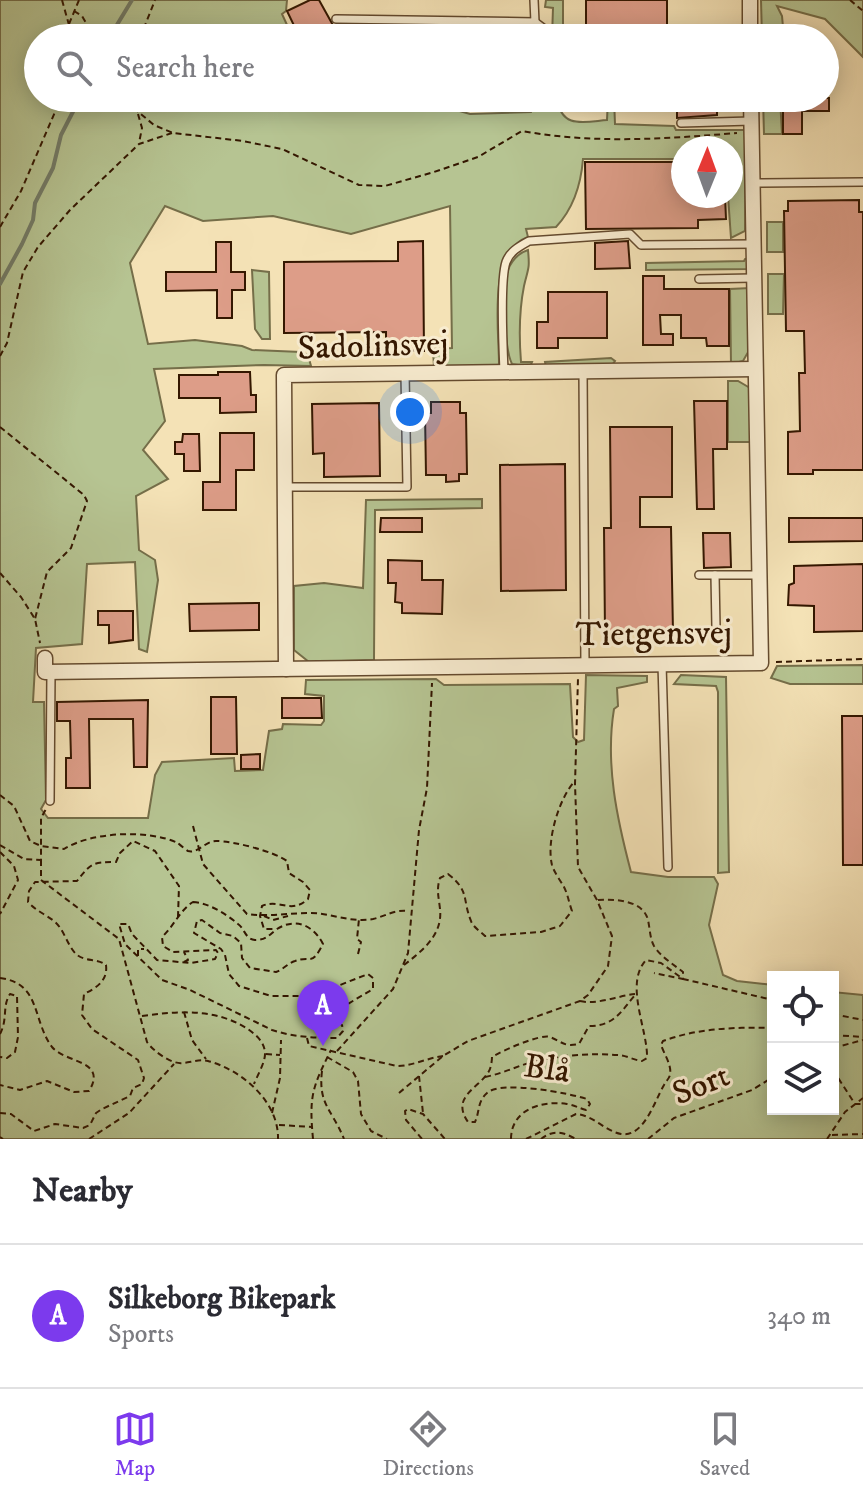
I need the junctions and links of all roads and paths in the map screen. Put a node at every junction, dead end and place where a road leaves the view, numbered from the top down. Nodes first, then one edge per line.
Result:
1 (62, 0) edge
2 (79, 0) edge
3 (155, 0) edge
4 (534, 0) edge
5 (750, 0) edge
6 (850, 0) edge
7 (74, 11) junction
8 (863, 11) edge
9 (336, 19) dead end
10 (468, 21) joint
11 (535, 22) junction
12 (69, 24) edge
13 (69, 24) edge
14 (87, 24) edge
15 (146, 24) edge
16 (538, 24) edge
17 (750, 24) edge
18 (55, 112) edge
19 (137, 112) edge
20 (138, 112) edge
21 (751, 112) edge
22 (681, 123) dead end
23 (751, 126) junction
24 (173, 133) junction
25 (139, 144) junction
26 (863, 182) edge
27 (752, 183) junction
28 (0, 227) edge
29 (753, 244) junction
30 (753, 278) junction
31 (699, 279) dead end
32 (0, 356) edge
33 (755, 369) junction
34 (583, 371) junction
35 (504, 372) junction
36 (405, 373) junction
37 (0, 427) edge
38 (285, 487) junction
39 (0, 573) edge
40 (699, 575) dead end
41 (715, 575) junction
42 (759, 575) junction
43 (35, 619) junction
44 (716, 628) dead end
45 (863, 659) edge
46 (761, 663) junction
47 (662, 664) junction
48 (48, 665) junction
49 (581, 665) junction
50 (433, 667) junction
51 (286, 669) junction
52 (575, 781) dead end
53 (0, 795) edge
54 (50, 801) joint
55 (193, 826) dead end
56 (0, 845) edge
57 (41, 846) junction
58 (198, 850) junction
59 (0, 852) edge
60 (41, 860) junction
61 (668, 867) dead end
62 (41, 880) junction
63 (597, 900) junction
64 (411, 911) junction
65 (0, 914) edge
66 (289, 915) junction
67 (262, 916) junction
68 (178, 918) junction
69 (359, 919) junction
70 (278, 929) junction
71 (145, 949) junction
72 (184, 952) junction
73 (358, 954) dead end
74 (140, 960) junction
75 (183, 963) junction
76 (404, 965) junction
77 (654, 973) dead end
78 (0, 978) edge
79 (683, 979) junction
80 (636, 994) junction
81 (767, 999) edge
82 (580, 1001) junction
83 (184, 1012) junction
84 (839, 1015) edge
85 (140, 1017) junction
86 (863, 1020) edge
87 (767, 1028) edge
88 (0, 1034) edge
89 (839, 1036) edge
90 (307, 1037) junction
91 (863, 1039) edge
92 (281, 1040) dead end
93 (839, 1046) edge
94 (331, 1050) junction
95 (337, 1051) junction
96 (265, 1054) junction
97 (280, 1055) junction
98 (443, 1056) junction
99 (0, 1057) edge
100 (327, 1057) junction
101 (206, 1060) junction
102 (175, 1063) junction
103 (323, 1067) junction
104 (419, 1076) junction
105 (484, 1077) junction
106 (839, 1079) edge
107 (767, 1081) edge
108 (0, 1085) edge
109 (253, 1085) junction
110 (399, 1093) dead end
111 (863, 1098) edge
112 (855, 1104) junction
113 (863, 1104) edge
114 (0, 1113) edge
115 (423, 1114) junction
116 (272, 1115) junction
117 (278, 1125) junction
118 (312, 1127) junction
119 (863, 1134) edge
120 (830, 1135) junction
121 (89, 1139) edge
122 (278, 1139) edge
123 (313, 1139) edge
124 (344, 1139) edge
125 (387, 1139) edge
126 (422, 1139) edge
127 (445, 1139) edge
128 (511, 1139) edge
129 (526, 1139) edge
130 (541, 1139) edge
131 (576, 1139) edge
132 (648, 1139) edge
133 (827, 1139) edge

1 - 12 path
2 - 7 path
3 - 15 path
4 - 11 lane
5 - 17 street
6 - 8 path
7 - 13 path
7 - 14 path
9 - 10 lane
10 - 11 lane
11 - 16 lane
18 - 28 path
19 - 25 path
20 - 24 path
21 - 23 street, Tietgensvej
22 - 23 lane
23 - 24 path
23 - 27 street, Tietgensvej
24 - 25 path
25 - 32 path
26 - 27 lane
27 - 29 street, Tietgensvej
29 - 30 street, Tietgensvej
29 - 35 lane
30 - 31 lane
30 - 33 street, Tietgensvej
33 - 34 street, Sadolinsvej
33 - 42 street, Tietgensvej
34 - 35 street, Sadolinsvej
34 - 49 lane
35 - 36 street, Sadolinsvej
36 - 38 street, Sadolinsvej
36 - 38 lane
37 - 43 path
38 - 51 street, Sadolinsvej
39 - 43 path
40 - 41 lane
41 - 42 lane
41 - 44 lane
42 - 46 street, Tietgensvej
43 - 48 path
45 - 46 path
46 - 47 street, Tietgensvej
47 - 49 street, Tietgensvej
47 - 61 lane
48 - 51 street, Tietgensvej
48 - 54 lane
49 - 50 street, Tietgensvej
49 - 63 path
50 - 51 street, Tietgensvej
50 - 64 path
52 - 76 path
53 - 57 path
54 - 57 path
55 - 58 path
56 - 60 path
57 - 58 path
57 - 60 path
58 - 67 path
58 - 67 path
59 - 65 path
60 - 62 path
62 - 68 path
62 - 85 path
62 - 114 path
63 - 79 path
63 - 82 path
64 - 69 path
64 - 76 path
66 - 67 path
66 - 67 path
66 - 69 path
67 - 70 path
68 - 70 path
68 - 72 path
69 - 73 path
70 - 90 path
71 - 74 path
71 - 74 path
71 - 75 path
72 - 75 path
72 - 75 path
74 - 90 path
76 - 95 path
77 - 79 path
78 - 108 path
79 - 80 path
79 - 81 path
80 - 82 path
80 - 105 path
80 - 105 path
82 - 98 path
83 - 85 path
83 - 96 path
83 - 101 path
84 - 86 path
85 - 102 path
87 - 129 path
88 - 99 path
89 - 91 path
90 - 94 path
91 - 93 path
92 - 97 path
94 - 95 path
94 - 100 path
95 - 98 path
96 - 97 path
96 - 109 path
97 - 116 path
98 - 104 path
100 - 103 path
100 - 125 path
101 - 102 path
101 - 109 path
102 - 121 path
103 - 118 path
103 - 124 path
104 - 110 path
104 - 115 path
105 - 128 path, Blå
106 - 112 path
107 - 132 path, Sort
109 - 116 path
111 - 112 path
112 - 113 path
112 - 120 path
115 - 126 path
115 - 127 path
116 - 117 path
117 - 118 path
117 - 122 path
118 - 123 path
119 - 120 path
120 - 133 path
130 - 131 path

